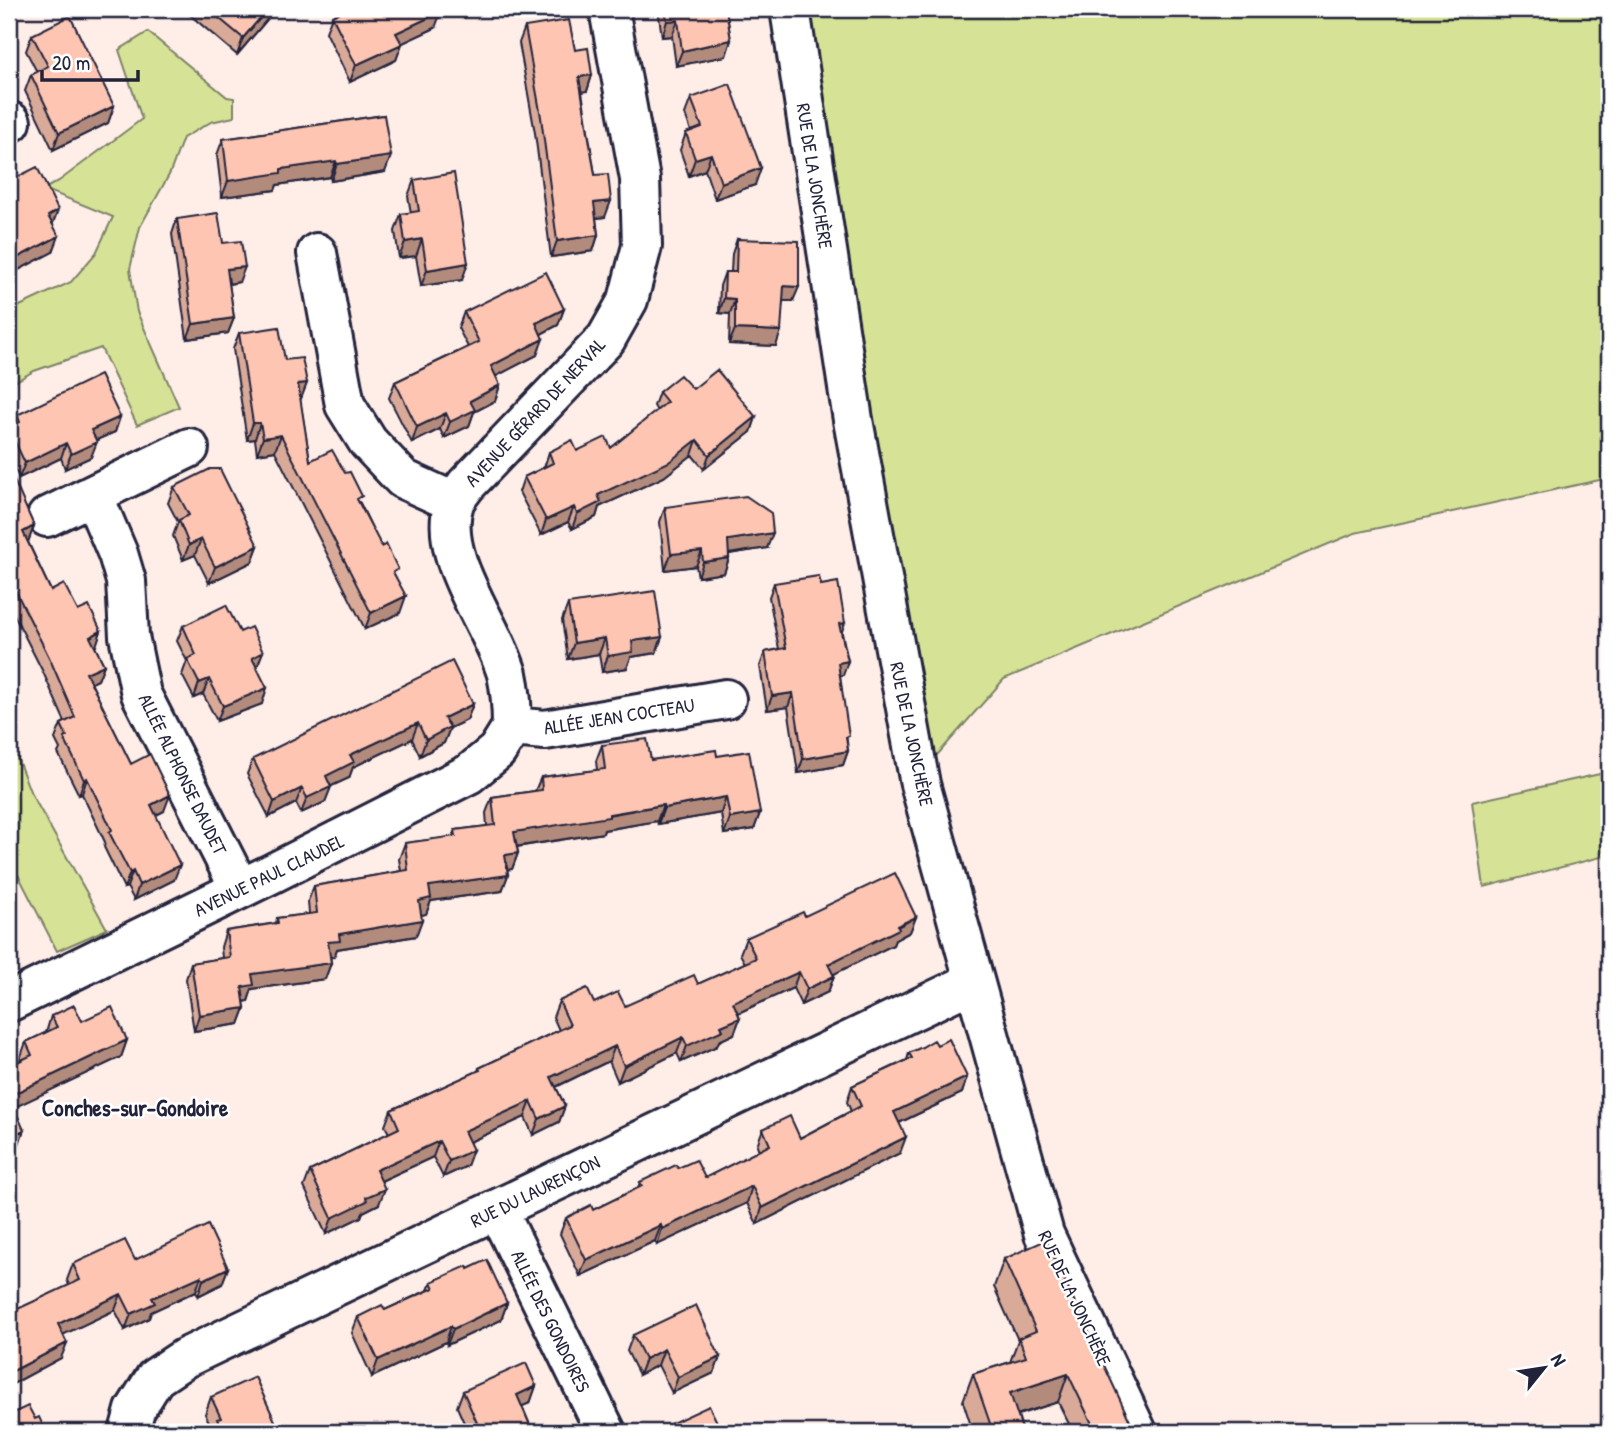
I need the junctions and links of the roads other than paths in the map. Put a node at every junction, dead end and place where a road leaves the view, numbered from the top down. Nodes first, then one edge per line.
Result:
1 (609, 9) edge
2 (790, 9) edge
3 (317, 253) dead end
4 (189, 448) dead end
5 (93, 495) junction
6 (454, 502) junction
7 (47, 517) dead end
8 (726, 699) dead end
9 (513, 727) junction
10 (240, 890) junction
11 (973, 982) junction
12 (9, 1002) edge
13 (497, 1209) junction
14 (129, 1432) edge
15 (606, 1432) edge
16 (1137, 1432) edge

1 - 6 street, AVENUE GÉRARD DE NERVAL
2 - 11 street, RUE DE LA JONCHÈRE
3 - 6 street
4 - 5 street
5 - 7 street
5 - 10 street, ALLÉE ALPHONSE DAUDET
6 - 9 street, AVENUE GÉRARD DE NERVAL
8 - 9 street, ALLÉE JEAN COCTEAU
9 - 10 street, AVENUE PAUL CLAUDEL
10 - 12 street, AVENUE PAUL CLAUDEL
11 - 13 street, RUE DU LAURENÇON
11 - 16 street, RUE DE LA JONCHÈRE
13 - 14 street, RUE DU LAURENÇON
13 - 15 street, ALLÉE DES GONDOIRES

